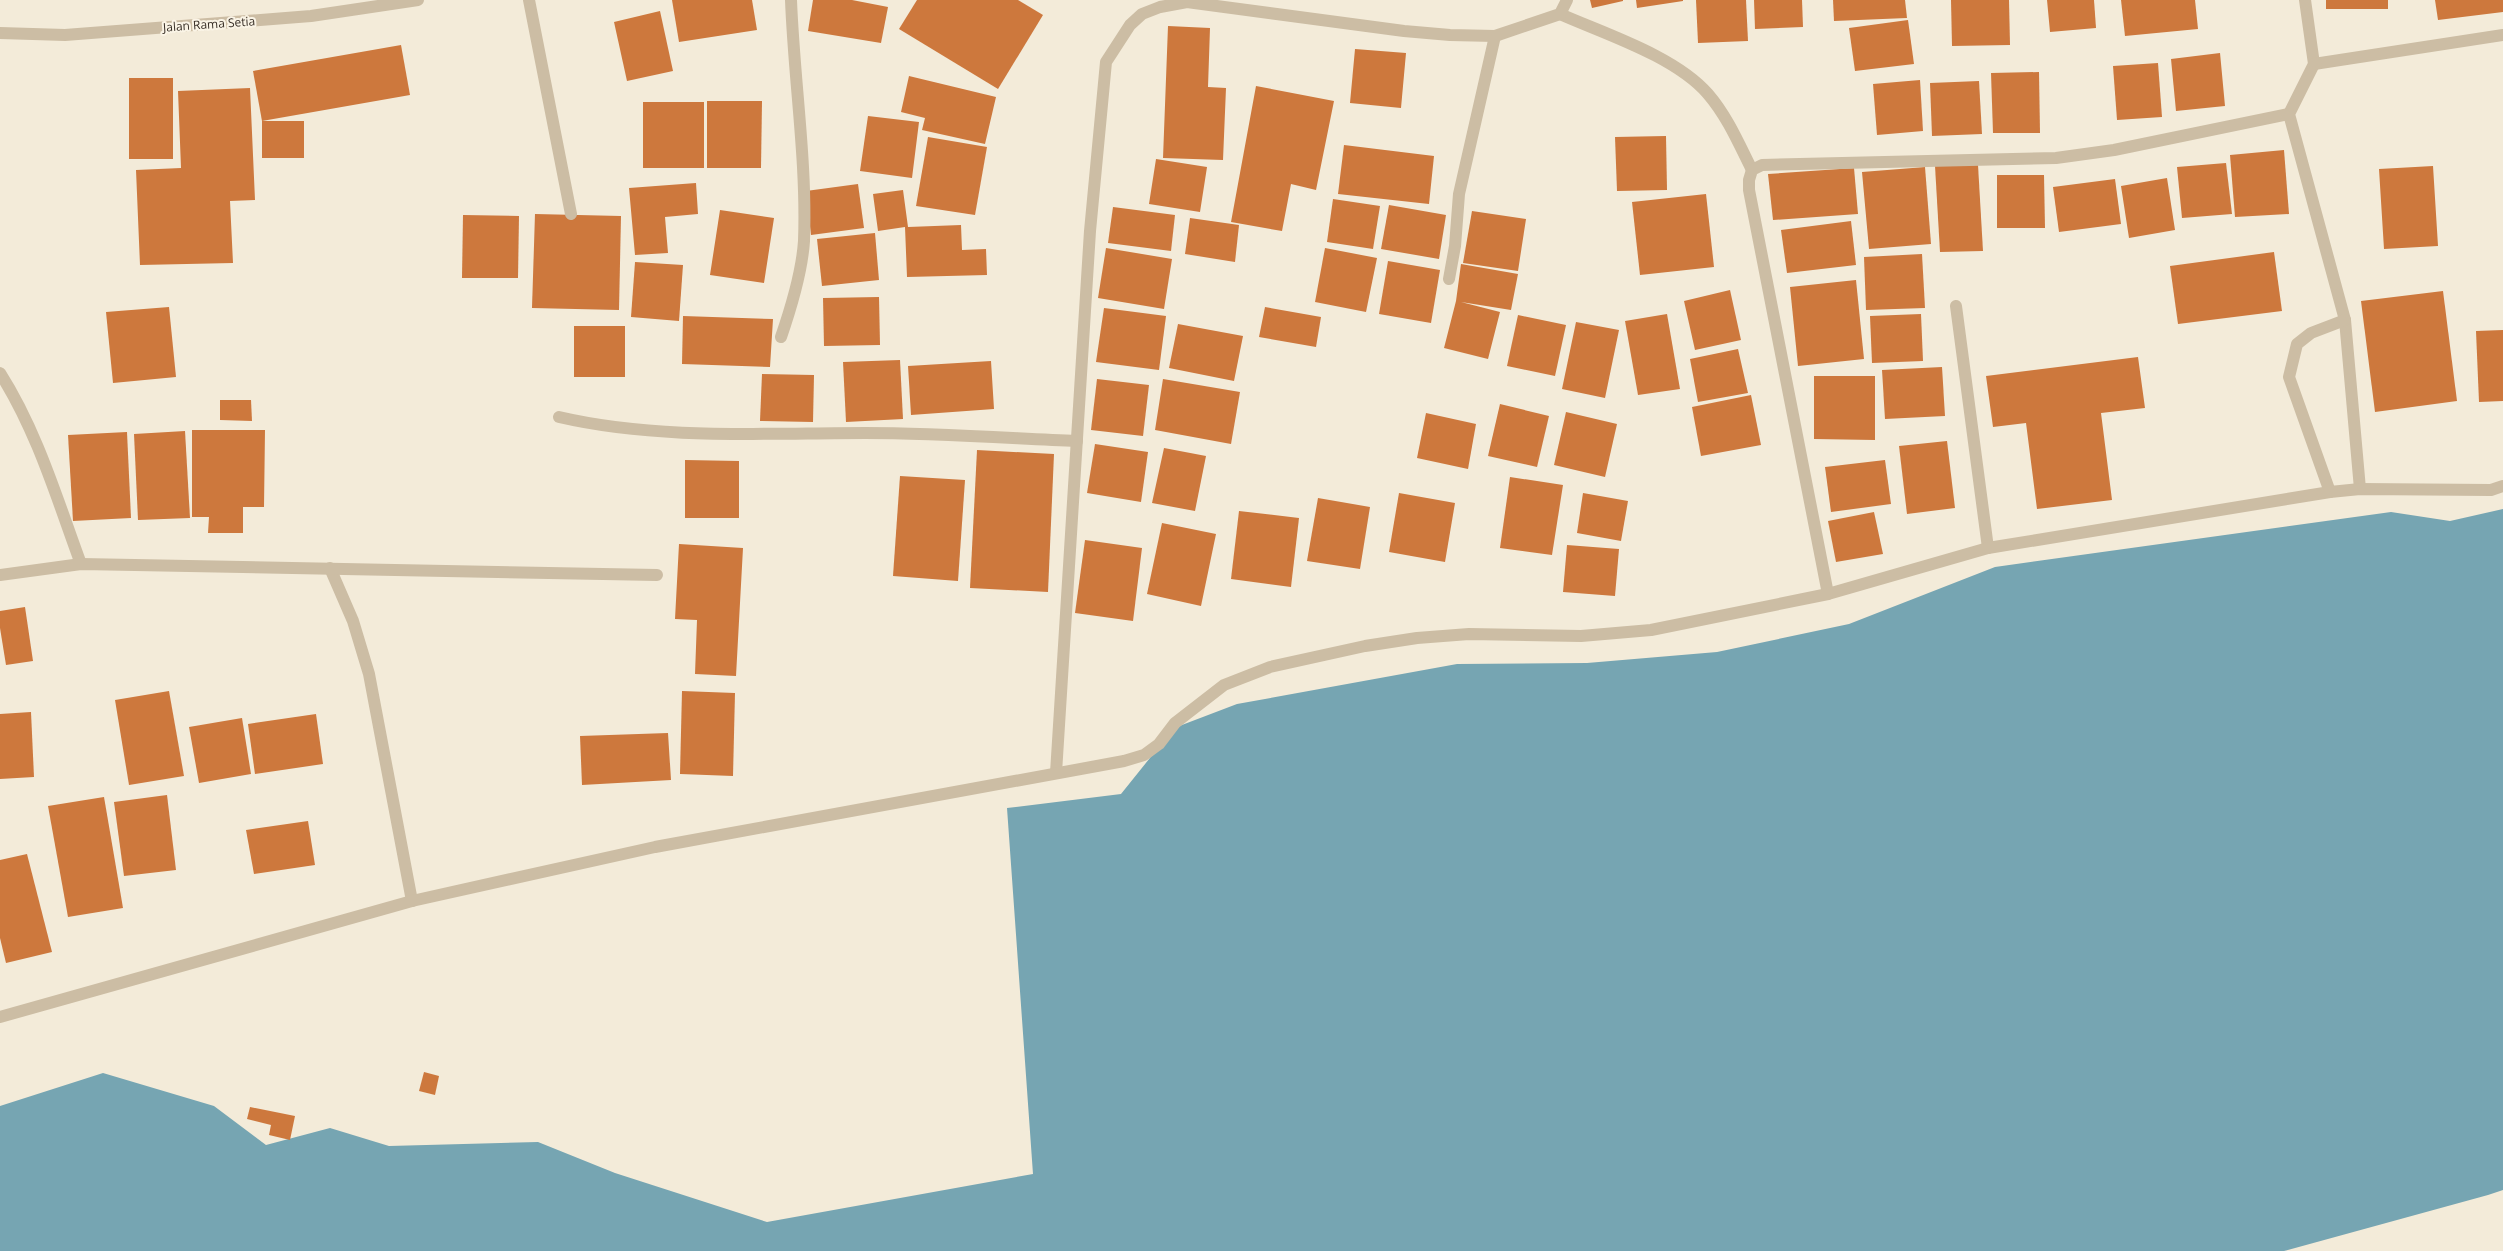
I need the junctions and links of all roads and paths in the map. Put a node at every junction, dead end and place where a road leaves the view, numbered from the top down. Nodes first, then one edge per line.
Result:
1 (418, 0) edge
2 (529, 0) edge
3 (791, 0) edge
4 (1567, 0) edge
5 (2305, 0) edge
6 (1163, 3) edge
7 (1560, 14) junction
8 (0, 33) edge
9 (2503, 35) edge
10 (1495, 36) junction
11 (2314, 64) junction
12 (2289, 114) junction
13 (1752, 170) junction
14 (571, 214) dead end
15 (1450, 279) dead end
16 (1956, 306) dead end
17 (2345, 320) junction
18 (781, 338) dead end
19 (0, 373) edge
20 (559, 417) dead end
21 (1077, 441) junction
22 (2503, 486) edge
23 (2360, 489) junction
24 (2330, 492) junction
25 (1988, 548) junction
26 (81, 564) junction
27 (330, 568) junction
28 (0, 575) edge
29 (657, 575) dead end
30 (1828, 594) junction
31 (1056, 773) junction
32 (412, 901) junction
33 (0, 1017) edge

1 - 8 street, Jalan Rama Setia
2 - 14 street
3 - 18 street
4 - 7 street
5 - 11 street
6 - 10 street
6 - 21 street
7 - 10 street
7 - 13 street
9 - 11 street
10 - 15 street
11 - 12 street
12 - 13 street
12 - 17 street
13 - 30 street
16 - 25 street
17 - 23 street
17 - 24 street
19 - 26 street
20 - 21 street
21 - 31 street
22 - 23 street
23 - 24 street
24 - 25 street
25 - 30 street
26 - 27 street
26 - 28 street
27 - 29 street
27 - 32 street
30 - 31 street
31 - 32 street
32 - 33 street

